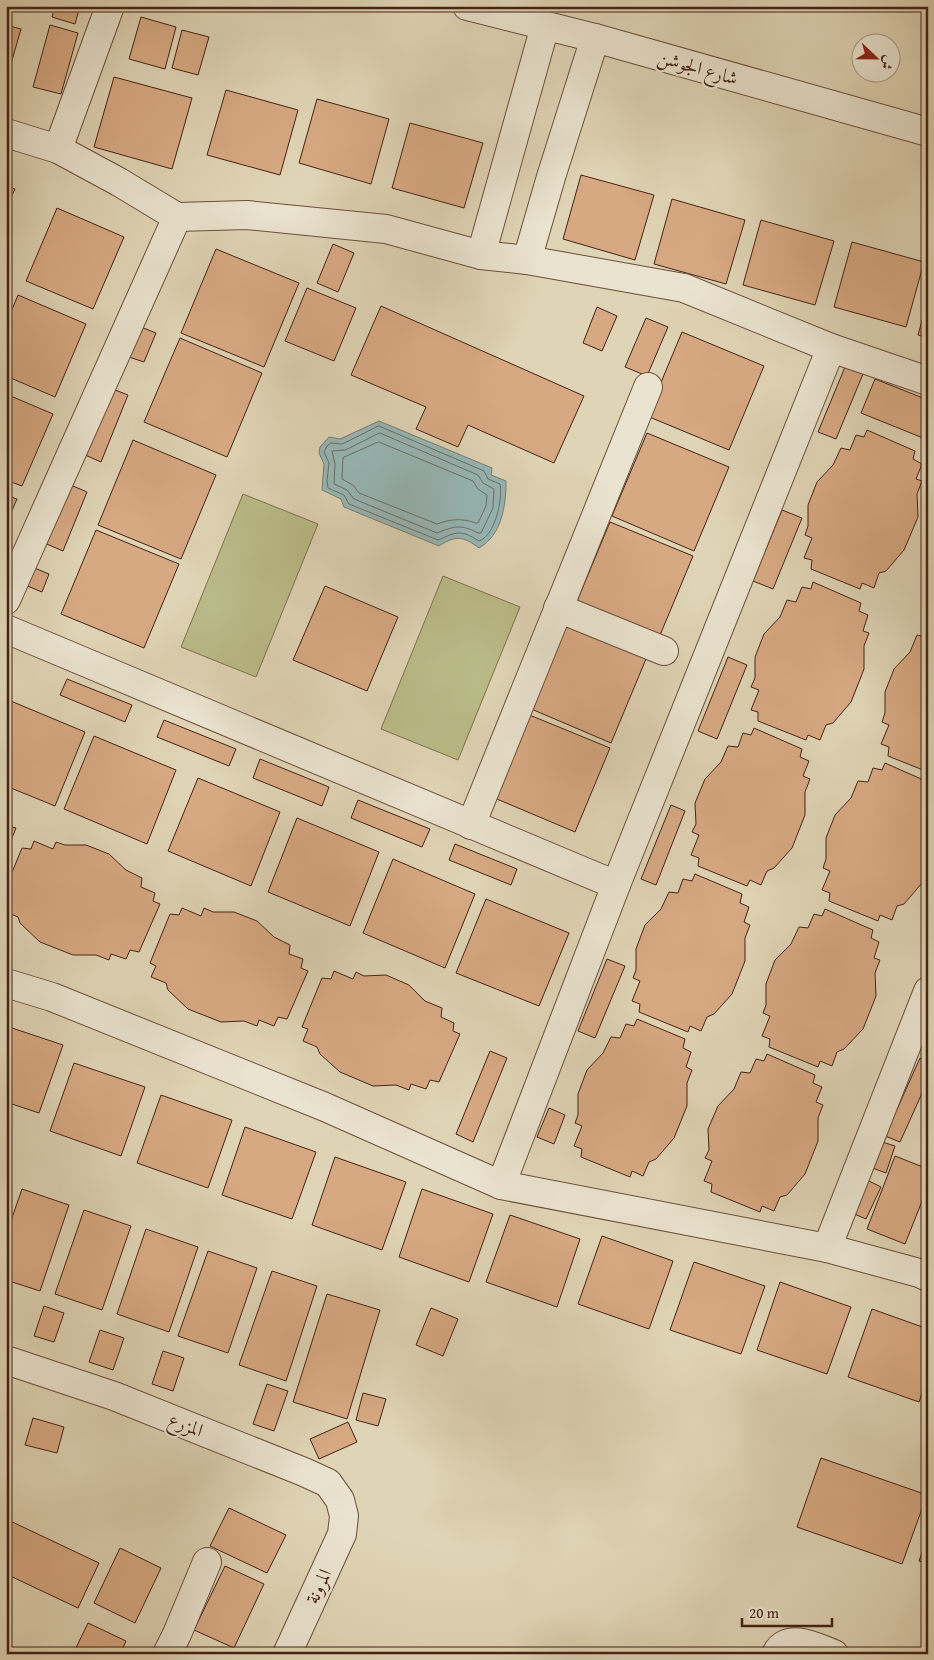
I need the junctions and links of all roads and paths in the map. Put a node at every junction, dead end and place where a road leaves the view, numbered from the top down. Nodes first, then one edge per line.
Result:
1 (110, 6) edge
2 (466, 6) edge
3 (545, 26) junction
4 (595, 38) junction
5 (928, 132) edge
6 (6, 133) edge
7 (58, 149) junction
8 (176, 217) junction
9 (481, 255) junction
10 (527, 260) junction
11 (831, 348) junction
12 (928, 381) edge
13 (648, 387) dead end
14 (6, 600) edge
15 (558, 608) junction
16 (6, 629) edge
17 (664, 651) dead end
18 (471, 824) junction
19 (616, 885) junction
20 (6, 983) edge
21 (928, 991) edge
22 (501, 1186) junction
23 (827, 1248) junction
24 (928, 1277) edge
25 (6, 1360) edge
26 (344, 1516) joint
27 (207, 1562) dead end
28 (167, 1654) edge
29 (287, 1654) edge
30 (776, 1654) edge
31 (834, 1654) edge

1 - 7 street
2 - 3 street, شارع الجوشن
3 - 4 street, شارع الجوشن
3 - 9 street
4 - 5 street, شارع الجوشن
4 - 10 street
6 - 7 street
7 - 8 street
8 - 9 street
8 - 14 street
9 - 10 street
10 - 11 street
11 - 12 street
11 - 19 street
13 - 15 street
15 - 17 street
15 - 18 street
16 - 18 street
18 - 19 street
19 - 22 street
20 - 22 street
21 - 23 street
22 - 23 street
23 - 24 street
25 - 26 street, المزرع
26 - 29 street, المرونة
27 - 28 street
30 - 31 street

